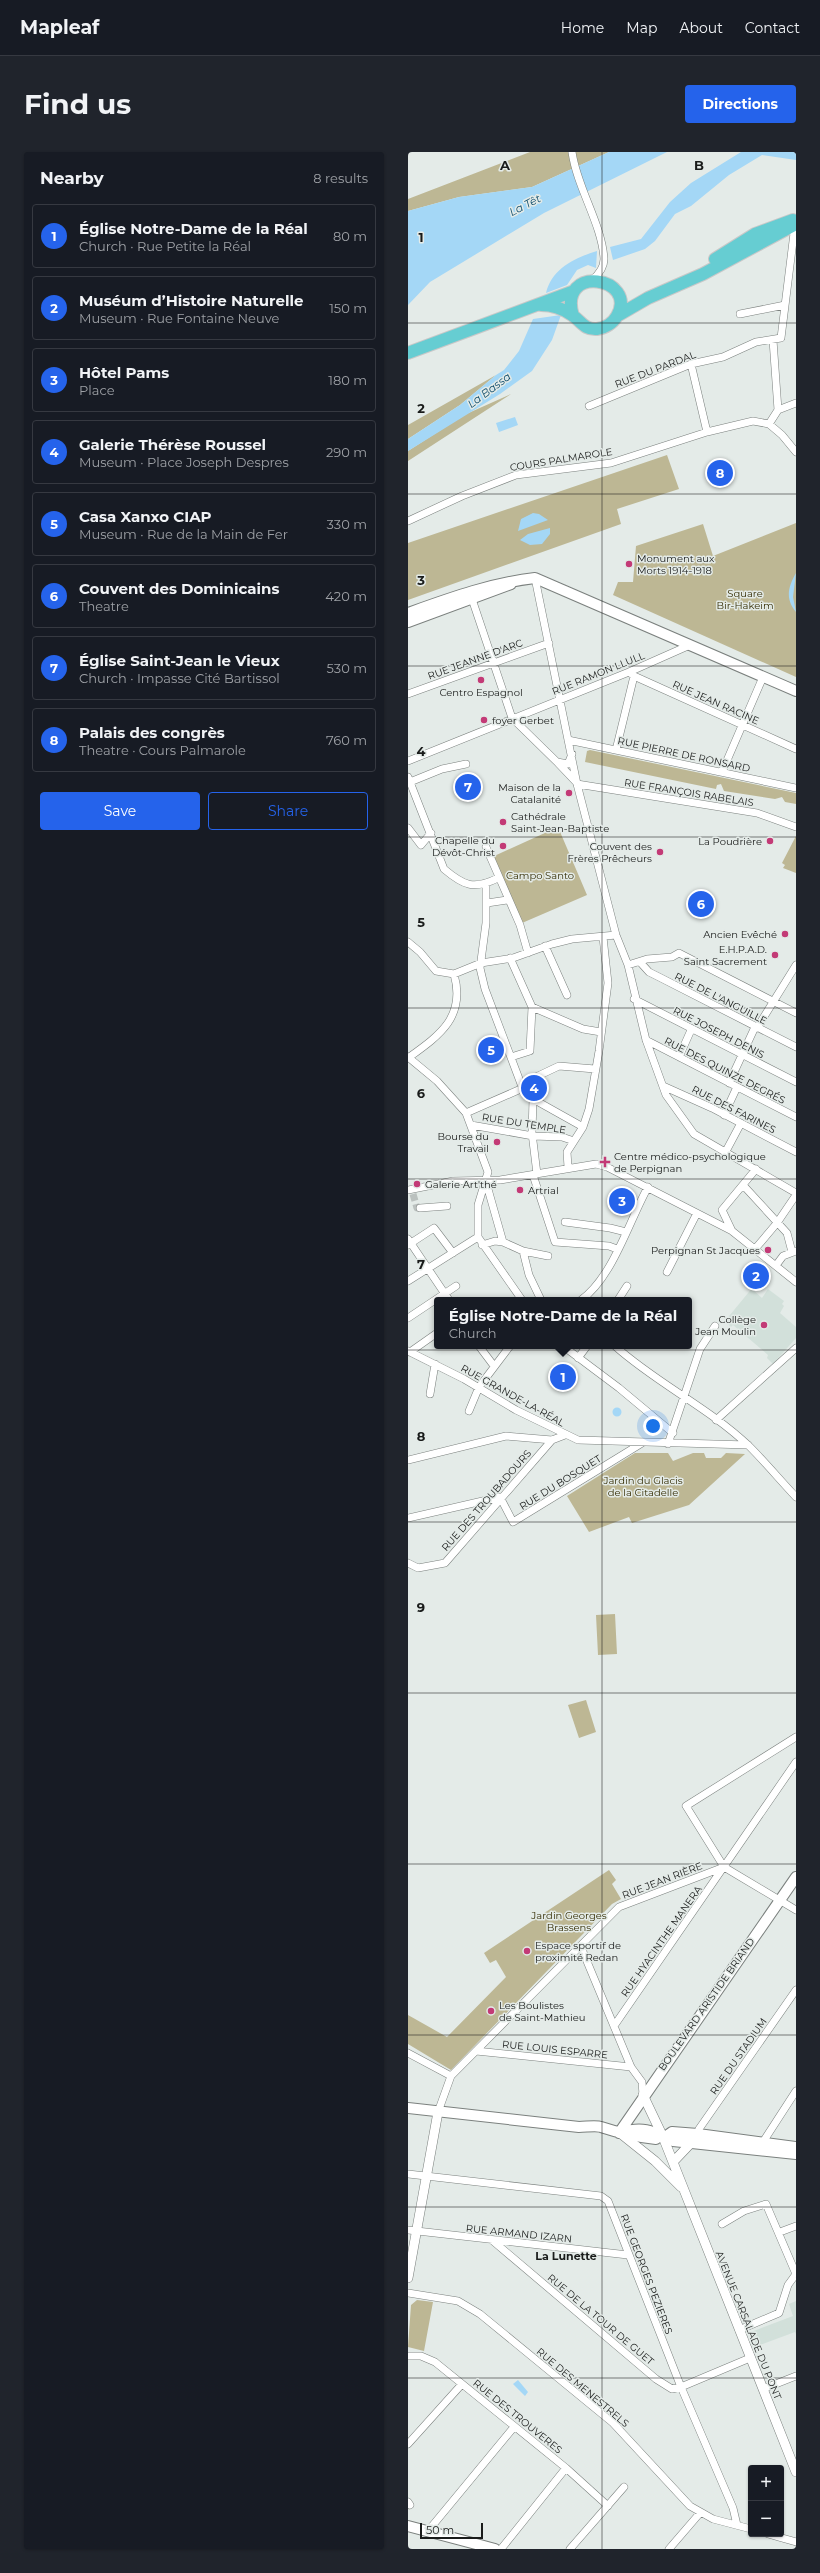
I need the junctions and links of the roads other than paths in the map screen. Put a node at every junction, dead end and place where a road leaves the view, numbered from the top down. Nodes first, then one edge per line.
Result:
1 (572, 152) edge
2 (796, 223) edge
3 (592, 280) junction
4 (574, 291) junction
5 (618, 296) junction
6 (648, 298) junction
7 (541, 304) junction
8 (785, 305) junction
9 (740, 314) dead end
10 (573, 316) junction
11 (617, 316) junction
12 (773, 340) junction
13 (408, 353) edge
14 (691, 364) junction
15 (796, 403) edge
16 (589, 406) dead end
17 (778, 410) junction
18 (769, 424) junction
19 (707, 432) junction
20 (796, 452) edge
21 (408, 521) edge
22 (535, 578) junction
23 (513, 583) junction
24 (472, 599) junction
25 (408, 613) edge
26 (408, 622) edge
27 (549, 643) junction
28 (690, 645) junction
29 (493, 664) junction
30 (632, 674) junction
31 (763, 677) junction
32 (796, 691) edge
33 (408, 694) edge
34 (560, 698) junction
35 (512, 718) junction
36 (742, 725) junction
37 (568, 740) junction
38 (796, 749) edge
39 (616, 750) junction
40 (572, 754) junction
41 (408, 761) edge
42 (557, 762) junction
43 (466, 764) dead end
44 (722, 772) junction
45 (409, 779) edge
46 (577, 784) junction
47 (796, 788) edge
48 (796, 827) edge
49 (408, 828) edge
50 (431, 833) junction
51 (486, 847) dead end
52 (498, 878) junction
53 (486, 884) junction
54 (507, 900) junction
55 (487, 903) junction
56 (616, 935) junction
57 (603, 937) junction
58 (408, 942) edge
59 (545, 946) junction
60 (528, 953) junction
61 (510, 958) junction
62 (640, 962) junction
63 (481, 963) junction
64 (628, 965) junction
65 (796, 966) edge
66 (454, 974) junction
67 (567, 995) dead end
68 (634, 999) junction
69 (773, 1001) junction
70 (532, 1007) junction
71 (796, 1013) edge
72 (756, 1027) junction
73 (691, 1030) junction
74 (601, 1032) junction
75 (646, 1040) junction
76 (796, 1048) edge
77 (741, 1055) junction
78 (511, 1057) junction
79 (679, 1057) junction
80 (408, 1058) edge
81 (595, 1069) junction
82 (796, 1082) edge
83 (729, 1083) junction
84 (522, 1086) junction
85 (663, 1086) junction
86 (737, 1087) junction
87 (533, 1099) junction
88 (466, 1113) junction
89 (724, 1114) junction
90 (796, 1117) edge
91 (741, 1123) junction
92 (471, 1125) junction
93 (583, 1127) junction
94 (533, 1136) junction
95 (574, 1141) junction
96 (796, 1152) edge
97 (725, 1153) junction
98 (568, 1167) junction
99 (756, 1169) junction
100 (535, 1174) junction
101 (487, 1181) junction
102 (743, 1185) junction
103 (648, 1187) junction
104 (411, 1191) edge
105 (796, 1194) edge
106 (447, 1206) dead end
107 (420, 1208) dead end
108 (697, 1213) junction
109 (565, 1222) dead end
110 (777, 1223) junction
111 (732, 1231) junction
112 (626, 1232) junction
113 (478, 1237) junction
114 (409, 1242) edge
115 (503, 1242) junction
116 (482, 1245) junction
117 (617, 1249) junction
118 (755, 1249) junction
119 (523, 1251) junction
120 (794, 1252) edge
121 (453, 1253) junction
122 (548, 1256) dead end
123 (777, 1264) junction
124 (428, 1269) junction
125 (667, 1272) dead end
126 (408, 1282) edge
127 (796, 1282) edge
128 (456, 1286) dead end
129 (627, 1286) dead end
130 (447, 1297) edge
131 (520, 1297) edge
132 (540, 1297) edge
133 (584, 1297) edge
134 (620, 1297) edge
135 (434, 1304) edge
136 (408, 1318) edge
137 (715, 1326) dead end
138 (434, 1336) edge
139 (796, 1348) edge
140 (481, 1349) edge
141 (508, 1349) edge
142 (567, 1349) edge
143 (585, 1349) edge
144 (619, 1349) edge
145 (409, 1352) edge
146 (578, 1358) junction
147 (435, 1364) junction
148 (494, 1366) junction
149 (479, 1387) junction
150 (430, 1394) dead end
151 (684, 1396) junction
152 (468, 1411) dead end
153 (716, 1420) junction
154 (672, 1433) junction
155 (565, 1435) junction
156 (552, 1440) junction
157 (642, 1443) junction
158 (668, 1444) junction
159 (748, 1445) junction
160 (408, 1460) edge
161 (500, 1497) junction
162 (796, 1497) edge
163 (408, 1518) edge
164 (408, 1563) edge
165 (796, 1737) edge
166 (796, 1762) edge
167 (724, 1868) junction
168 (796, 1877) edge
169 (780, 1900) junction
170 (796, 1910) edge
171 (581, 1947) junction
172 (796, 1990) edge
173 (614, 2026) junction
174 (476, 2051) junction
175 (408, 2053) edge
176 (631, 2067) junction
177 (451, 2076) junction
178 (796, 2091) edge
179 (643, 2094) junction
180 (408, 2108) edge
181 (438, 2112) junction
182 (619, 2133) junction
183 (698, 2134) junction
184 (662, 2136) junction
185 (692, 2142) junction
186 (760, 2146) junction
187 (796, 2147) edge
188 (796, 2154) edge
189 (673, 2162) junction
190 (408, 2174) edge
191 (427, 2176) junction
192 (681, 2187) junction
193 (722, 2224) dead end
194 (796, 2226) edge
195 (413, 2231) edge
196 (780, 2232) junction
197 (493, 2241) junction
198 (628, 2255) junction
199 (796, 2274) edge
200 (408, 2278) edge
201 (408, 2293) edge
202 (739, 2330) junction
203 (408, 2356) edge
204 (750, 2358) junction
205 (796, 2376) edge
206 (462, 2384) junction
207 (681, 2388) junction
208 (763, 2389) junction
209 (514, 2426) junction
210 (408, 2444) edge
211 (566, 2468) junction
212 (796, 2472) edge
213 (624, 2487) dead end
214 (608, 2506) junction
215 (700, 2514) junction
216 (737, 2525) junction
217 (408, 2526) edge
218 (748, 2528) edge
219 (428, 2531) junction
220 (778, 2537) edge
221 (796, 2542) edge
222 (471, 2546) edge
223 (495, 2549) edge
224 (501, 2549) edge
225 (570, 2549) edge
226 (669, 2549) edge

1 - 3 street
2 - 6 main road
2 - 8 street
3 - 4 main road
3 - 5 main road
4 - 7 main road
4 - 10 main road
5 - 6 main road
5 - 11 main road
6 - 11 main road
7 - 10 main road
7 - 13 main road
8 - 9 street
8 - 12 street
10 - 11 main road
12 - 14 street, RUE DU PARDAL
12 - 17 street
14 - 16 street, RUE DU PARDAL
14 - 19 street
15 - 17 street
17 - 18 street
18 - 19 street, COURS PALMAROLE
18 - 20 street
19 - 21 street, COURS PALMAROLE
22 - 23 main road
22 - 27 street
22 - 28 main road
23 - 24 main road
23 - 25 main road
24 - 26 main road
24 - 29 street
27 - 29 street, RUE JEANNE D'ARC
27 - 34 street
28 - 30 street, RUE RAMON LLULL
28 - 31 main road
29 - 33 street, RUE JEANNE D'ARC
29 - 35 street
30 - 34 street, RUE RAMON LLULL
30 - 36 street, RUE JEAN RACINE
30 - 39 street
31 - 32 main road
31 - 36 street
34 - 35 street, RUE RAMON LLULL
34 - 37 street
35 - 41 street, RUE RAMON LLULL
35 - 42 street
36 - 38 street, RUE JEAN RACINE
36 - 44 street
37 - 39 street, RUE PIERRE DE RONSARD
37 - 40 street
39 - 44 street, RUE PIERRE DE RONSARD
40 - 42 street
40 - 46 street
42 - 46 street
43 - 45 street
44 - 47 street, RUE PIERRE DE RONSARD
45 - 50 street
46 - 48 street, RUE FRANÇOIS RABELAIS
46 - 56 street
49 - 50 street
50 - 53 street
51 - 52 street
52 - 53 street
52 - 54 street
53 - 55 street
54 - 55 street
54 - 60 street
55 - 63 street
56 - 57 street
56 - 64 street
57 - 59 street
57 - 74 street
58 - 66 street
59 - 60 street
59 - 67 street
60 - 61 street
61 - 63 street
61 - 70 street
62 - 64 street
62 - 69 street
62 - 72 street, RUE DE L'ANGUILLE
63 - 66 street
63 - 78 street
64 - 68 street
65 - 69 street
66 - 80 street
68 - 73 street, RUE JOSEPH DENIS
68 - 75 street
69 - 71 street
69 - 72 street
70 - 74 street
70 - 78 street
72 - 76 street, RUE DE L'ANGUILLE
72 - 77 street
73 - 77 street, RUE JOSEPH DENIS
73 - 79 street
74 - 81 street
75 - 79 street, RUE DES QUINZE DEGRÉS
75 - 85 street
77 - 82 street, RUE JOSEPH DENIS
77 - 83 street
78 - 84 street
79 - 83 street, RUE DES QUINZE DEGRÉS
80 - 88 street
81 - 84 street
81 - 93 street
83 - 86 street, RUE DES QUINZE DEGRÉS
84 - 87 street
84 - 88 street
85 - 89 street, RUE DES FARINES
85 - 97 street
86 - 89 street
86 - 90 street, RUE DES QUINZE DEGRÉS
87 - 93 street
87 - 94 street
88 - 92 street
89 - 91 street, RUE DES FARINES
91 - 96 street, RUE DES FARINES
91 - 97 street
92 - 94 street, RUE DU TEMPLE
92 - 101 street
93 - 95 street
94 - 95 street, RUE DU TEMPLE
94 - 100 street
95 - 98 street
97 - 99 street
98 - 100 street
98 - 103 street
99 - 102 street
99 - 105 street
100 - 101 street
100 - 117 street
101 - 104 street
101 - 113 street
101 - 115 street
102 - 110 street
102 - 111 street
103 - 108 street
103 - 112 street
105 - 110 street
106 - 107 street
108 - 111 street
108 - 125 street
109 - 112 street
110 - 118 street
110 - 120 street
111 - 118 street
112 - 117 street
113 - 116 street
113 - 121 street
114 - 121 street
114 - 124 street
115 - 116 street
115 - 119 street
116 - 131 street
117 - 133 street
118 - 123 street
119 - 122 street
119 - 132 street
120 - 123 street
121 - 124 street
123 - 127 street
124 - 126 street
124 - 130 street
128 - 130 street
129 - 134 street
135 - 136 street
137 - 151 street
138 - 145 street
139 - 153 street
140 - 148 street
141 - 148 street
142 - 146 street
143 - 146 street
144 - 151 street
145 - 147 street, RUE GRANDE-LA-RÉAL
146 - 154 street
147 - 149 street, RUE GRANDE-LA-RÉAL
147 - 150 street
148 - 149 street
149 - 152 street
149 - 155 street, RUE GRANDE-LA-RÉAL
151 - 153 street
151 - 154 street
153 - 159 street
154 - 158 street
155 - 156 street
155 - 157 street, RUE GRANDE-LA-RÉAL
156 - 160 street
156 - 161 street, RUE DES TROUBADOURS
157 - 158 street, RUE GRANDE-LA-RÉAL
157 - 161 street, RUE DU BOSQUET
158 - 159 street, RUE GRANDE-LA-RÉAL
159 - 162 street
161 - 163 street
161 - 164 street, RUE DES TROUBADOURS
165 - 167 street
166 - 167 street, RUE HYACINTHE MANERA
167 - 169 street
167 - 171 street, RUE JEAN RIÈRE
167 - 173 street, RUE HYACINTHE MANERA
168 - 169 main road, BOULEVARD ARISTIDE BRIAND
169 - 170 street
169 - 179 main road, BOULEVARD ARISTIDE BRIAND
171 - 173 street
171 - 174 street, RUE JEAN RIÈRE
172 - 183 street, RUE DU STADIUM
173 - 176 street
174 - 176 street, RUE LOUIS ESPARRE
174 - 177 street, RUE JEAN RIÈRE
175 - 177 street
176 - 179 street
177 - 181 street, RUE JEAN RIÈRE
178 - 186 street
179 - 182 main road, BOULEVARD ARISTIDE BRIAND
179 - 184 street, AVENUE CARSALADE DU PONT
180 - 181 main road
181 - 182 main road
181 - 191 street
182 - 184 main road
182 - 192 street, AVENUE CARSALADE DU PONT
183 - 184 main road
183 - 186 main road
184 - 185 main road
184 - 189 street, AVENUE CARSALADE DU PONT
185 - 186 main road
185 - 189 street
186 - 187 main road
186 - 188 main road
189 - 192 street, AVENUE CARSALADE DU PONT
190 - 191 street, RUE GEORGES PEZIERES
191 - 195 street
191 - 198 street, RUE GEORGES PEZIERES
192 - 202 street, AVENUE CARSALADE DU PONT
193 - 196 street
194 - 196 street
195 - 197 street, RUE ARMAND IZARN
195 - 200 street
196 - 199 street
197 - 198 street, RUE ARMAND IZARN
197 - 207 street, RUE DE LA TOUR DE GUET
198 - 207 street, RUE GEORGES PEZIERES
199 - 202 street
201 - 215 street, RUE DES MENESTRELS
202 - 204 street, AVENUE CARSALADE DU PONT
203 - 206 street, RUE DES TROUVERES
204 - 207 street
204 - 208 street, AVENUE CARSALADE DU PONT
205 - 208 street
206 - 209 street, RUE DES TROUVERES
206 - 210 street
207 - 216 street, RUE GEORGES PEZIERES
208 - 212 street, AVENUE CARSALADE DU PONT
209 - 211 street, RUE DES TROUVERES
209 - 219 street
211 - 214 street, RUE DES TROUVERES
211 - 224 street
213 - 214 street
214 - 225 street
215 - 216 street, RUE DES MENESTRELS
215 - 226 street
216 - 218 street, RUE DES MENESTRELS
217 - 219 main road
219 - 222 main road
220 - 221 street
222 - 223 main road

